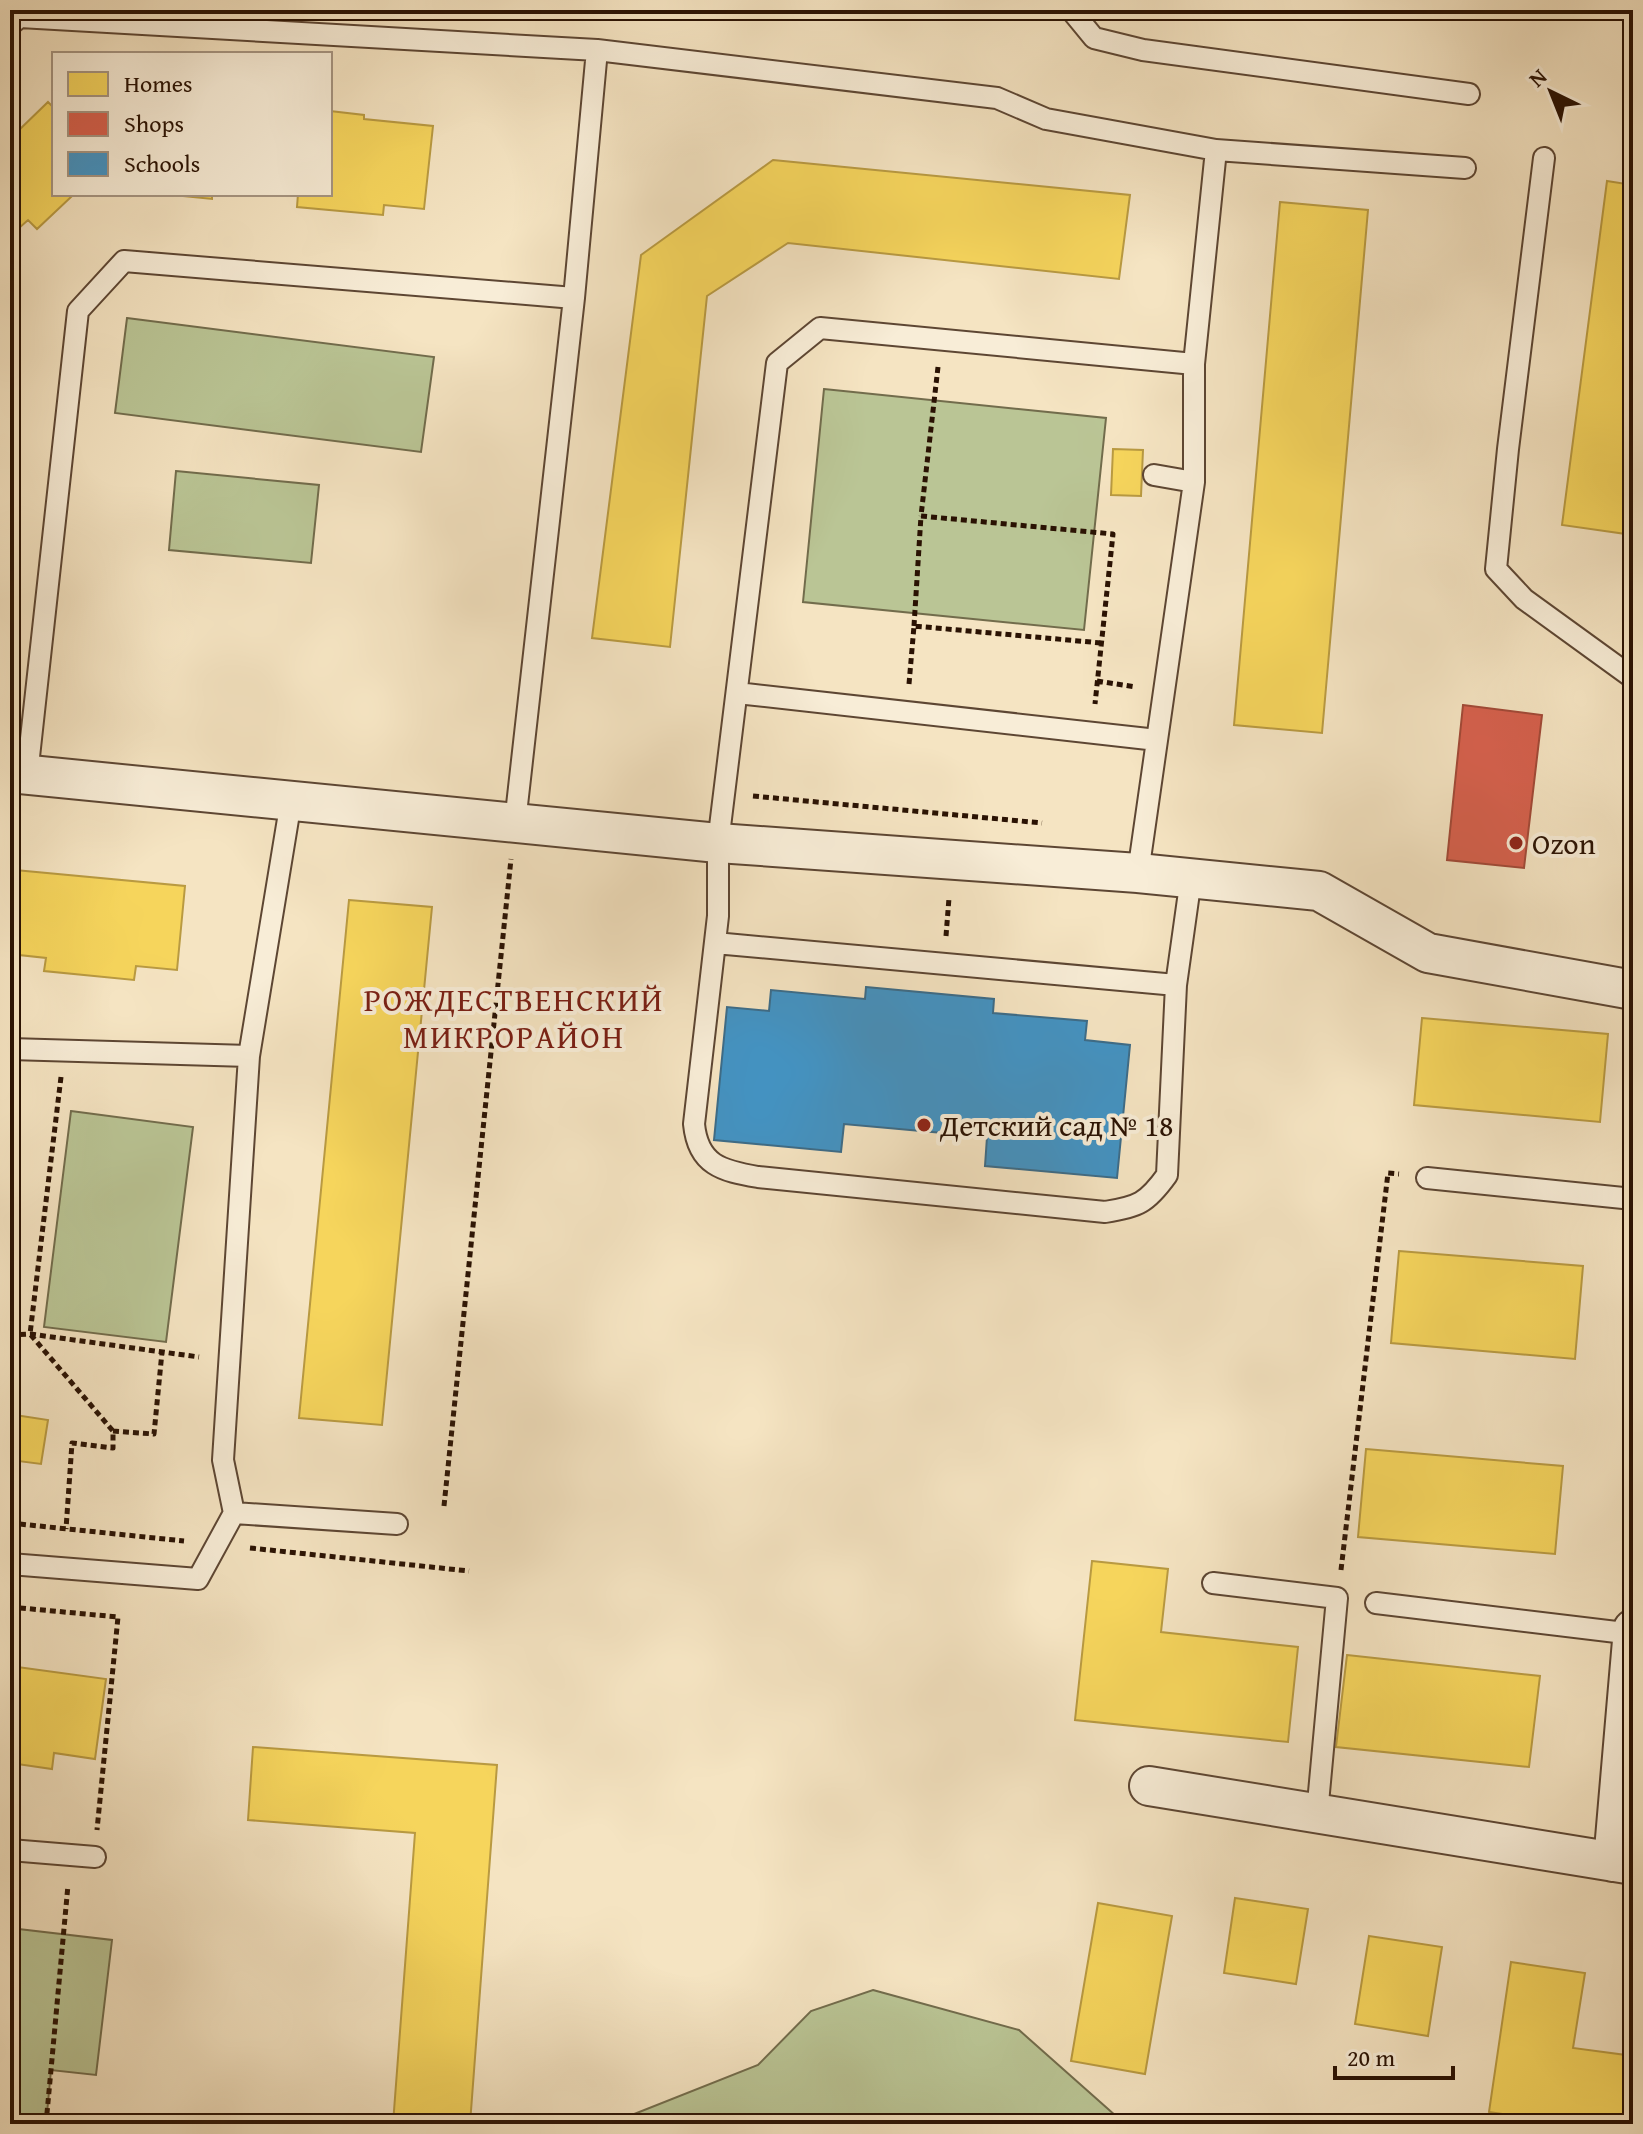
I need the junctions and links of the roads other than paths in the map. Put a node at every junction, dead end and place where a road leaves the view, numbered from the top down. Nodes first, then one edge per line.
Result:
1 (1071, 10) edge
2 (10, 25) edge
3 (597, 50) junction
4 (1469, 94) dead end
5 (1216, 150) junction
6 (1544, 158) dead end
7 (1465, 168) dead end
8 (574, 298) junction
9 (1194, 364) junction
10 (1154, 475) dead end
11 (1194, 482) junction
12 (1633, 678) edge
13 (737, 693) junction
14 (1157, 740) junction
15 (19, 774) edge
16 (291, 801) junction
17 (515, 823) junction
18 (718, 843) junction
19 (1138, 873) junction
20 (1191, 878) junction
21 (715, 943) junction
22 (1176, 985) junction
23 (1633, 990) edge
24 (10, 1049) edge
25 (249, 1056) junction
26 (1427, 1178) road end
27 (1633, 1199) edge
28 (234, 1513) junction
29 (397, 1524) dead end
30 (10, 1564) edge
31 (1213, 1583) dead end
32 (1376, 1603) dead end
33 (1633, 1631) edge
34 (1149, 1786) dead end
35 (1317, 1814) junction
36 (10, 1850) edge
37 (95, 1857) road end
38 (1623, 1863) edge

1 - 4 lane
2 - 3 lane
3 - 5 lane
3 - 8 lane
5 - 7 lane
5 - 9 lane
6 - 12 lane
8 - 15 lane
8 - 17 lane
9 - 11 lane
9 - 13 lane
10 - 11 lane
11 - 14 lane
13 - 14 lane
13 - 18 lane
14 - 19 lane
15 - 16 street
16 - 17 street
16 - 25 lane
17 - 18 street
18 - 19 street
18 - 21 lane
19 - 20 street
20 - 22 lane
20 - 23 street
21 - 22 lane
21 - 22 lane
24 - 25 lane
25 - 28 lane
26 - 27 lane
28 - 29 lane
28 - 30 lane
31 - 35 lane
32 - 33 lane
33 - 38 street
34 - 35 street
35 - 38 street
36 - 37 lane

